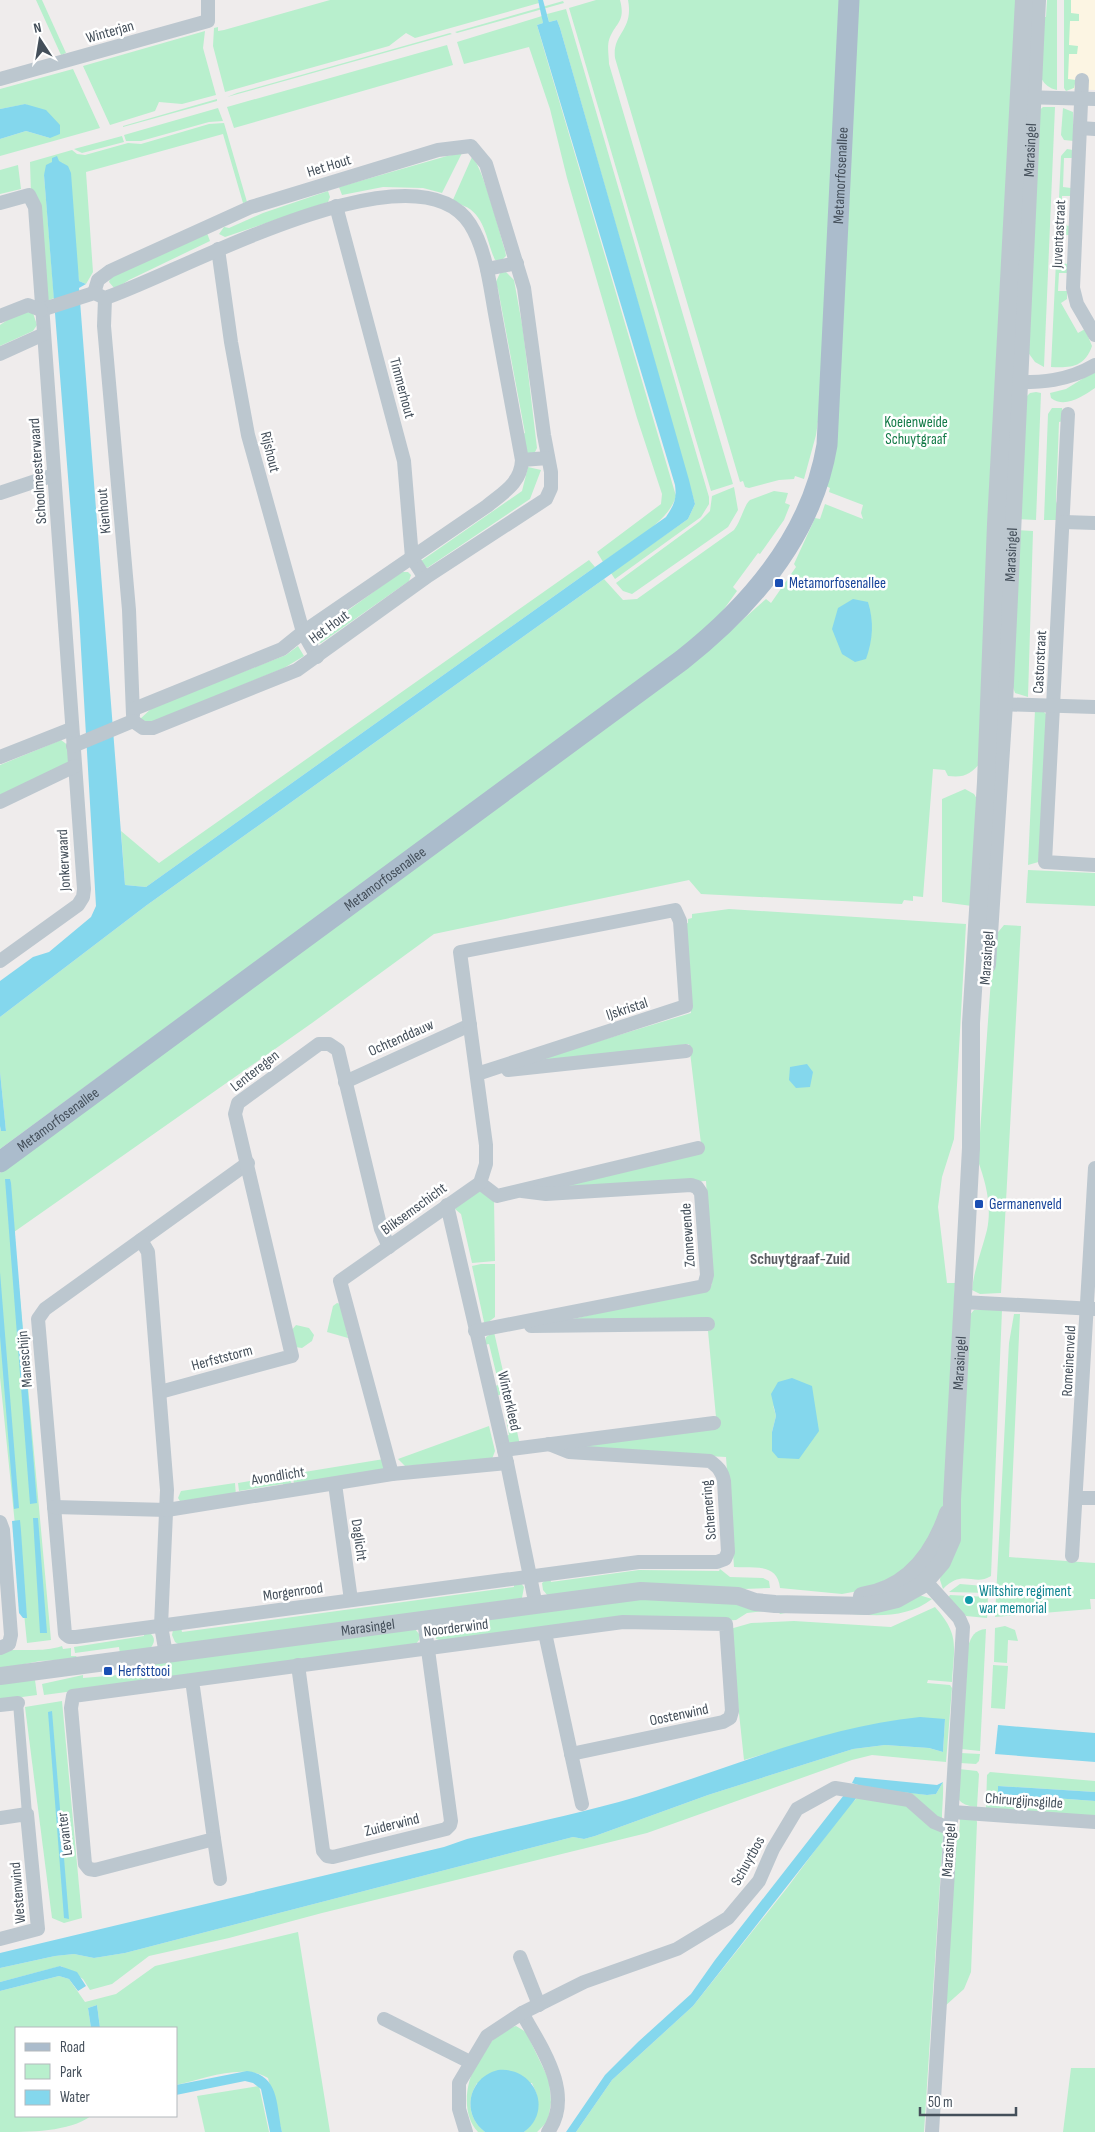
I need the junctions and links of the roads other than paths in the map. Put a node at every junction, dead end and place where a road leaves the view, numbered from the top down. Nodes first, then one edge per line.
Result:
1 (208, 0) edge
2 (849, 0) edge
3 (1024, 0) edge
4 (1037, 0) edge
5 (0, 79) edge
6 (1082, 80) dead end
7 (1026, 98) junction
8 (1088, 99) edge
9 (1080, 128) junction
10 (1095, 129) edge
11 (0, 203) edge
12 (336, 206) junction
13 (218, 249) junction
14 (517, 263) junction
15 (487, 269) junction
16 (95, 295) junction
17 (45, 309) junction
18 (0, 316) edge
19 (44, 334) junction
20 (1095, 335) edge
21 (0, 354) edge
22 (1095, 365) edge
23 (1011, 382) junction
24 (1068, 414) dead end
25 (548, 458) junction
26 (522, 460) junction
27 (54, 475) junction
28 (0, 493) edge
29 (1064, 522) junction
30 (1095, 523) edge
31 (412, 558) junction
32 (424, 578) junction
33 (303, 632) junction
34 (316, 656) junction
35 (996, 704) junction
36 (1054, 705) junction
37 (1095, 707) edge
38 (133, 715) junction
39 (71, 729) junction
40 (78, 744) junction
41 (0, 757) edge
42 (75, 766) junction
43 (0, 802) edge
44 (1095, 865) edge
45 (0, 961) edge
46 (470, 1025) junction
47 (686, 1051) dead end
48 (477, 1074) junction
49 (345, 1082) junction
50 (698, 1148) dead end
51 (0, 1162) edge
52 (248, 1163) junction
53 (1095, 1168) edge
54 (480, 1183) junction
55 (522, 1192) junction
56 (448, 1205) junction
57 (140, 1240) junction
58 (389, 1247) junction
59 (962, 1302) junction
60 (1092, 1309) edge
61 (708, 1324) dead end
62 (506, 1325) junction
63 (475, 1331) junction
64 (292, 1356) joint
65 (160, 1392) junction
66 (714, 1423) dead end
67 (549, 1444) junction
68 (505, 1457) junction
69 (392, 1474) junction
70 (335, 1484) junction
71 (1077, 1498) junction
72 (1095, 1498) edge
73 (54, 1507) junction
74 (167, 1510) junction
75 (0, 1522) edge
76 (1072, 1556) dead end
77 (531, 1576) junction
78 (920, 1576) junction
79 (351, 1600) junction
80 (536, 1606) junction
81 (424, 1620) junction
82 (726, 1624) joint
83 (161, 1626) junction
84 (63, 1628) joint
85 (545, 1633) junction
86 (0, 1648) edge
87 (428, 1648) junction
88 (166, 1654) junction
89 (298, 1666) junction
90 (0, 1676) edge
91 (192, 1680) junction
92 (72, 1702) joint
93 (18, 1703) joint
94 (0, 1705) edge
95 (571, 1754) junction
96 (582, 1804) dead end
97 (952, 1812) junction
98 (27, 1814) junction
99 (0, 1818) edge
100 (1095, 1822) edge
101 (951, 1829) junction
102 (214, 1840) junction
103 (220, 1880) dead end
104 (0, 1939) edge
105 (520, 1957) dead end
106 (539, 2005) junction
107 (522, 2013) junction
108 (384, 2019) dead end
109 (470, 2062) junction
110 (466, 2132) edge
111 (548, 2132) edge
112 (932, 2132) edge

1 - 5 street, Winterjan
2 - 51 main road, Metamorfosenallee
3 - 7 street, Marasingel
4 - 7 street, Marasingel
6 - 8 street, Juventastraat
7 - 8 street
7 - 23 street, Marasingel
8 - 9 street, Juventastraat
9 - 10 street
9 - 20 street, Juventastraat
11 - 17 street, Schoolmeesterwaard
12 - 13 street
12 - 15 street
12 - 31 street, Timmerhout
13 - 16 street
13 - 33 street, Rijshout
14 - 15 street
14 - 16 street, Het Hout
14 - 25 street, Het Hout
15 - 26 street
16 - 17 street
16 - 38 street, Kienhout
17 - 18 street
17 - 19 street, Schoolmeesterwaard
19 - 21 street
19 - 27 street, Schoolmeesterwaard
22 - 23 street
23 - 35 street, Marasingel
24 - 29 street, Castorstraat
25 - 26 street
25 - 32 street, Het Hout
26 - 31 street, Het Hout
27 - 28 street
27 - 39 street, Schoolmeesterwaard
29 - 30 street
29 - 36 street, Castorstraat
31 - 32 street, Timmerhout
31 - 33 street, Het Hout
32 - 34 street, Het Hout
33 - 34 street, Rijshout
33 - 38 street, Het Hout
34 - 38 street, Het Hout
35 - 36 street
35 - 59 street, Marasingel
36 - 37 street
36 - 44 street, Castorstraat
38 - 40 street, Het Hout
39 - 40 street, Schoolmeesterwaard
39 - 41 street
40 - 42 street, Jonkerwaard
42 - 43 street
42 - 45 street, Jonkerwaard
46 - 48 street
46 - 48 street, IJskristal
46 - 49 street, Ochtenddauw
47 - 48 street
48 - 54 street
49 - 52 street, Lenteregen
49 - 58 street, Lenteregen
50 - 55 street, Zonnewende
52 - 57 street, Maneschijn
52 - 64 street, Lenteregen
53 - 60 street, Romeinenveld
54 - 55 street, Zonnewende
54 - 56 street, Bliksemschicht
55 - 62 street, Zonnewende
56 - 58 street, Bliksemschicht
56 - 63 street, Winterkleed
57 - 65 street
57 - 73 street, Maneschijn
58 - 69 street, Bliksemschicht
59 - 60 street
59 - 78 street, Marasingel
60 - 71 street, Romeinenveld
61 - 62 street, Zonnewende
62 - 63 street, Zonnewende
63 - 68 street, Winterkleed
64 - 65 street, Herfststorm
65 - 74 street
66 - 67 street, Schemering
67 - 68 street, Schemering
67 - 77 street, Schemering
68 - 69 street, Avondlicht
68 - 77 street, Winterkleed
69 - 70 street, Avondlicht
70 - 74 street, Avondlicht
70 - 79 street, Daglicht
71 - 72 street
71 - 76 street, Romeinenveld
73 - 74 street, Avondlicht
73 - 84 street, Maneschijn
74 - 83 street
75 - 86 street
77 - 79 street, Morgenrood
77 - 80 street, Winterkleed
78 - 80 street, Marasingel
78 - 97 street, Marasingel
79 - 83 street, Morgenrood
80 - 81 street, Marasingel
81 - 87 street, Zuiderwind
81 - 88 street, Marasingel
82 - 85 street, Noorderwind
82 - 95 street, Oostenwind
83 - 84 street, Morgenrood
83 - 88 street
85 - 87 street, Noorderwind
85 - 95 street
87 - 89 street, Noorderwind
87 - 89 street, Zuiderwind
88 - 90 street, Marasingel
89 - 91 street, Noorderwind
91 - 92 street, Noorderwind
91 - 102 street
92 - 102 street, Levanter
93 - 94 street
93 - 98 street
95 - 96 street
97 - 100 street, Chirurgijnsgilde
97 - 101 street, Marasingel
98 - 99 street
98 - 104 street, Westenwind
101 - 106 street, Schuytbos
101 - 112 street, Marasingel
102 - 103 street
105 - 106 street
106 - 107 street, Schuytbos
107 - 109 street, Schuytbos
107 - 111 street
108 - 109 street
109 - 110 street, Schuytbos

